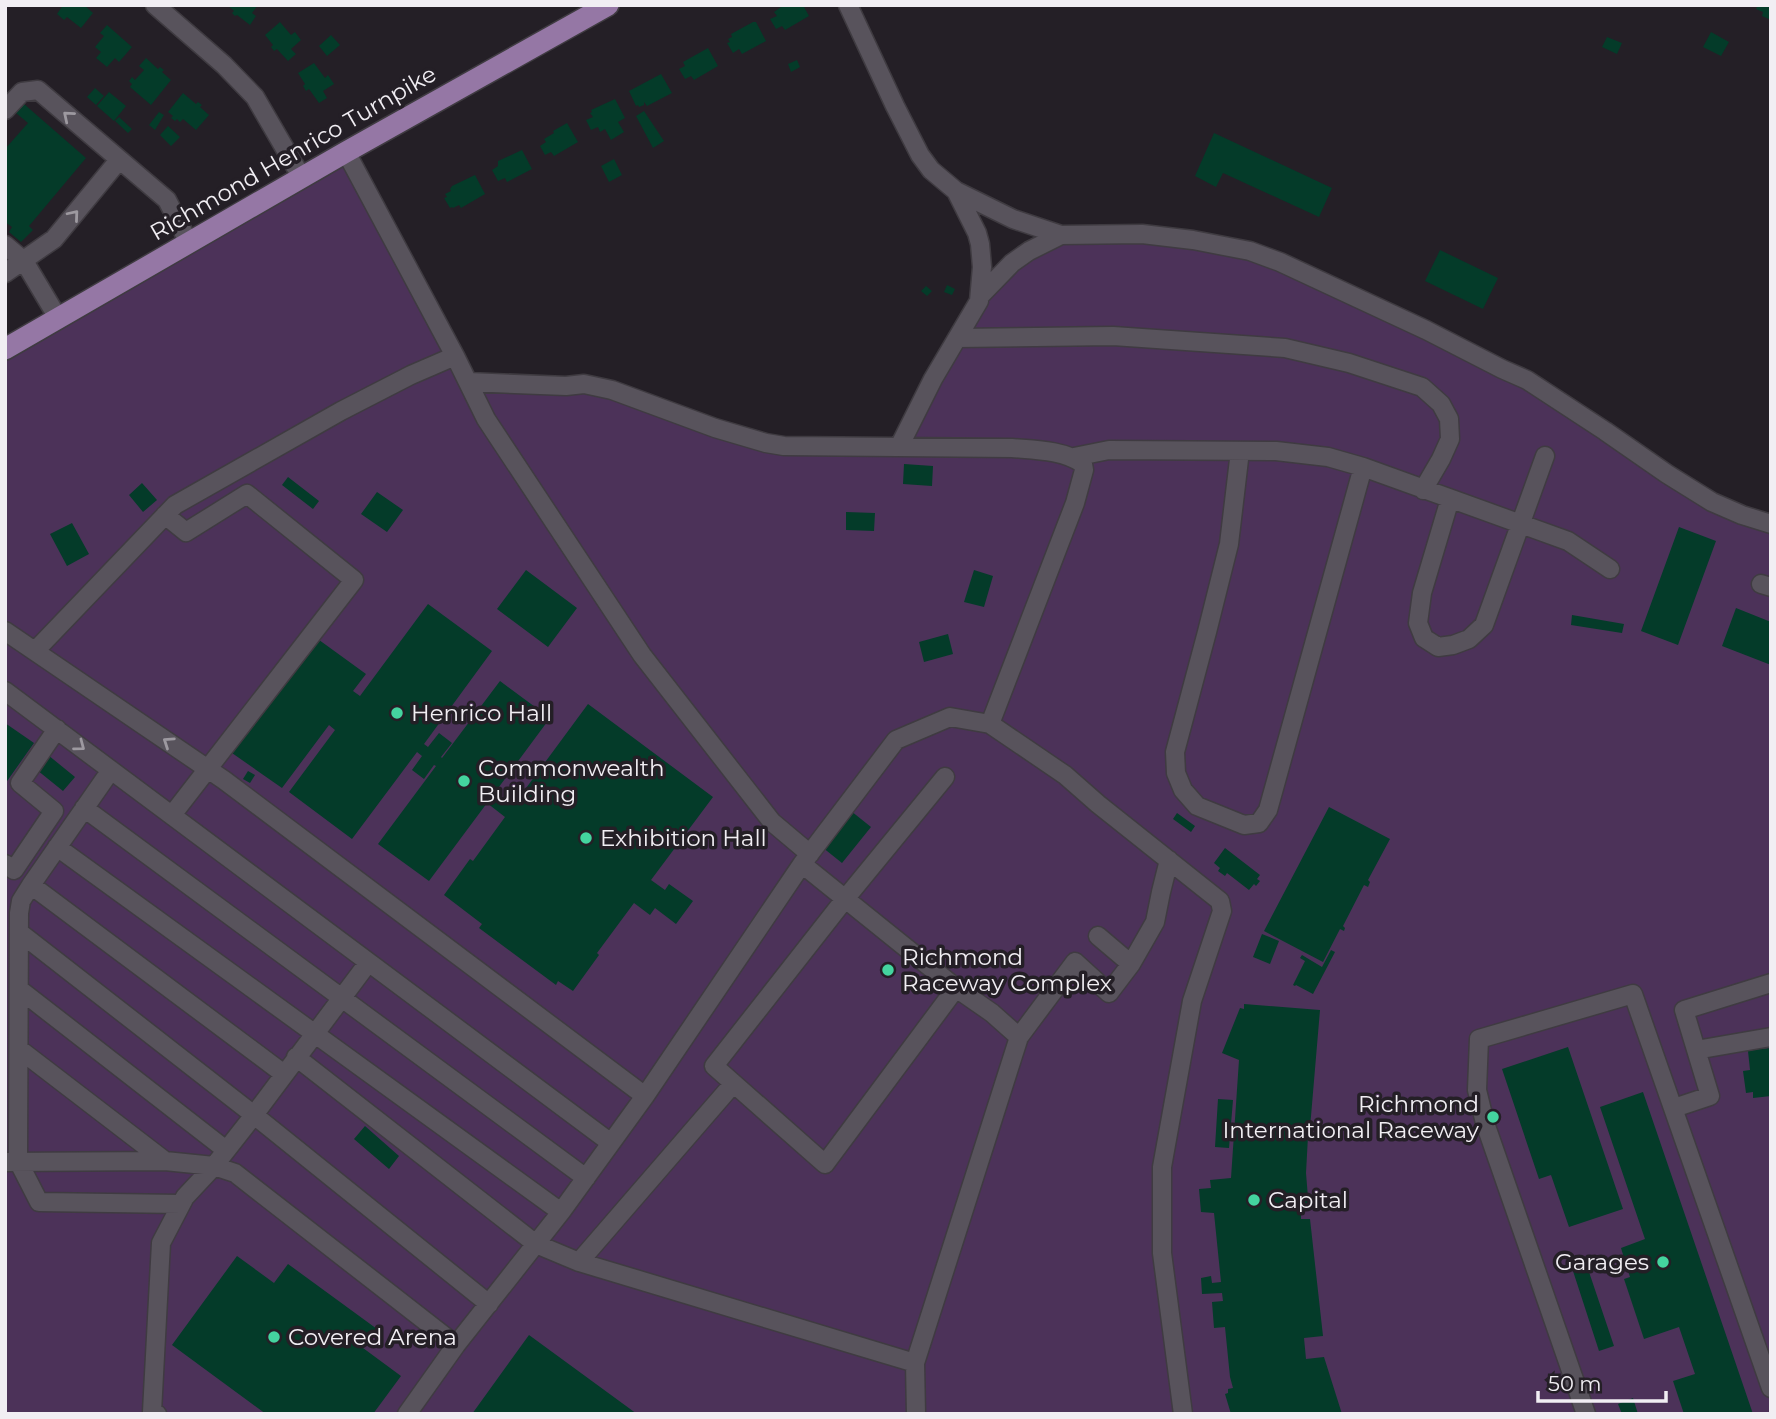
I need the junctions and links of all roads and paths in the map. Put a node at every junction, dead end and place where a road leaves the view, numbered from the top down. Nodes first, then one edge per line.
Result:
1 (155, 5) edge
2 (608, 5) edge
3 (848, 5) edge
4 (5, 110) edge
5 (346, 152) junction
6 (120, 160) junction
7 (302, 178) junction
8 (956, 191) junction
9 (1061, 234) junction
10 (189, 243) junction
11 (5, 245) edge
12 (24, 261) junction
13 (5, 273) edge
14 (980, 296) junction
15 (58, 318) junction
16 (958, 338) junction
17 (5, 349) edge
18 (455, 356) junction
19 (468, 382) junction
20 (899, 447) junction
21 (1240, 451) junction
22 (1545, 456) dead end
23 (1074, 457) junction
24 (1363, 467) junction
25 (1423, 489) junction
26 (1450, 499) junction
27 (165, 515) junction
28 (1521, 524) junction
29 (1771, 524) edge
30 (1610, 569) dead end
31 (8, 638) edge
32 (35, 651) junction
33 (5, 691) edge
34 (990, 724) junction
35 (57, 729) junction
36 (207, 769) junction
37 (111, 770) junction
38 (945, 777) dead end
39 (84, 808) junction
40 (172, 815) junction
41 (57, 847) junction
42 (806, 859) junction
43 (1169, 860) junction
44 (5, 864) edge
45 (30, 885) junction
46 (845, 899) junction
47 (19, 932) junction
48 (1098, 936) dead end
49 (368, 963) junction
50 (1131, 964) junction
51 (1771, 983) edge
52 (956, 988) junction
53 (19, 989) junction
54 (342, 997) junction
55 (314, 1033) junction
56 (1019, 1037) junction
57 (1771, 1037) edge
58 (19, 1049) junction
59 (1696, 1050) junction
60 (296, 1057) junction
61 (284, 1074) junction
62 (733, 1084) junction
63 (645, 1096) junction
64 (1674, 1108) junction
65 (254, 1115) junction
66 (611, 1143) junction
67 (226, 1150) junction
68 (165, 1161) junction
69 (12, 1162) edge
70 (214, 1166) junction
71 (586, 1178) junction
72 (181, 1204) junction
73 (561, 1212) junction
74 (536, 1244) junction
75 (579, 1262) junction
76 (489, 1304) junction
77 (456, 1345) junction
78 (915, 1363) junction
79 (1771, 1388) edge
80 (154, 1413) edge
81 (407, 1414) edge
82 (916, 1414) edge
83 (1183, 1414) edge
84 (1586, 1414) edge

1 - 7 street
2 - 5 main road, Richmond Henrico Turnpike
3 - 8 street
6 -> 4 street
5 - 7 main road, Richmond Henrico Turnpike
5 - 18 street
6 - 10 street
12 -> 6 street
7 - 10 main road, Richmond Henrico Turnpike
8 - 9 street
8 - 14 street
9 - 14 street
9 - 29 street
10 - 15 main road, Richmond Henrico Turnpike
11 - 12 street
12 - 13 street
12 - 15 street
14 - 16 street
15 - 17 main road, Richmond Henrico Turnpike
16 - 20 street
16 - 25 street
18 - 19 street
18 - 27 street
19 - 20 street
19 - 42 street
20 - 23 street
21 - 23 street
21 - 24 street
21 - 24 street
22 - 28 street
23 - 34 street
24 - 25 street
25 - 26 street
26 - 28 street
26 - 28 street
27 - 32 street
27 - 36 street
28 - 30 street
31 - 32 street
36 -> 32 street
33 - 35 street
34 - 42 street
34 - 43 street
35 -> 37 street
35 - 44 street
36 - 40 street
36 - 63 street
37 - 39 street
37 - 40 street
38 - 46 street
39 - 41 street
39 - 54 street
40 - 49 street
41 - 45 street
41 - 55 street
42 - 46 street
42 - 63 street
43 - 50 street
43 - 83 street
45 - 47 street
45 - 61 street
46 - 52 street
46 - 62 street
47 - 53 street
47 - 65 street
48 - 50 street
49 - 54 street
49 - 66 street
50 - 56 street
51 - 59 street
52 - 56 street
52 - 62 street
53 - 58 street
53 - 67 street
54 - 55 street
54 - 71 street
55 - 60 street
55 - 73 street
56 - 78 street
57 - 59 street
58 - 68 street
58 - 69 street
59 - 64 street
60 - 61 street
60 - 74 street
61 - 65 street
62 - 75 street
63 - 66 street
64 - 79 street
64 - 84 street
65 - 67 street
65 - 76 street
66 - 71 street
67 - 70 street
68 - 69 street
68 - 70 street
69 - 72 street
70 - 72 street
70 - 77 street
71 - 73 street
72 - 80 street
73 - 74 street
74 - 75 street
74 - 76 street
75 - 78 street
76 - 77 street
77 - 81 street
78 - 82 street

